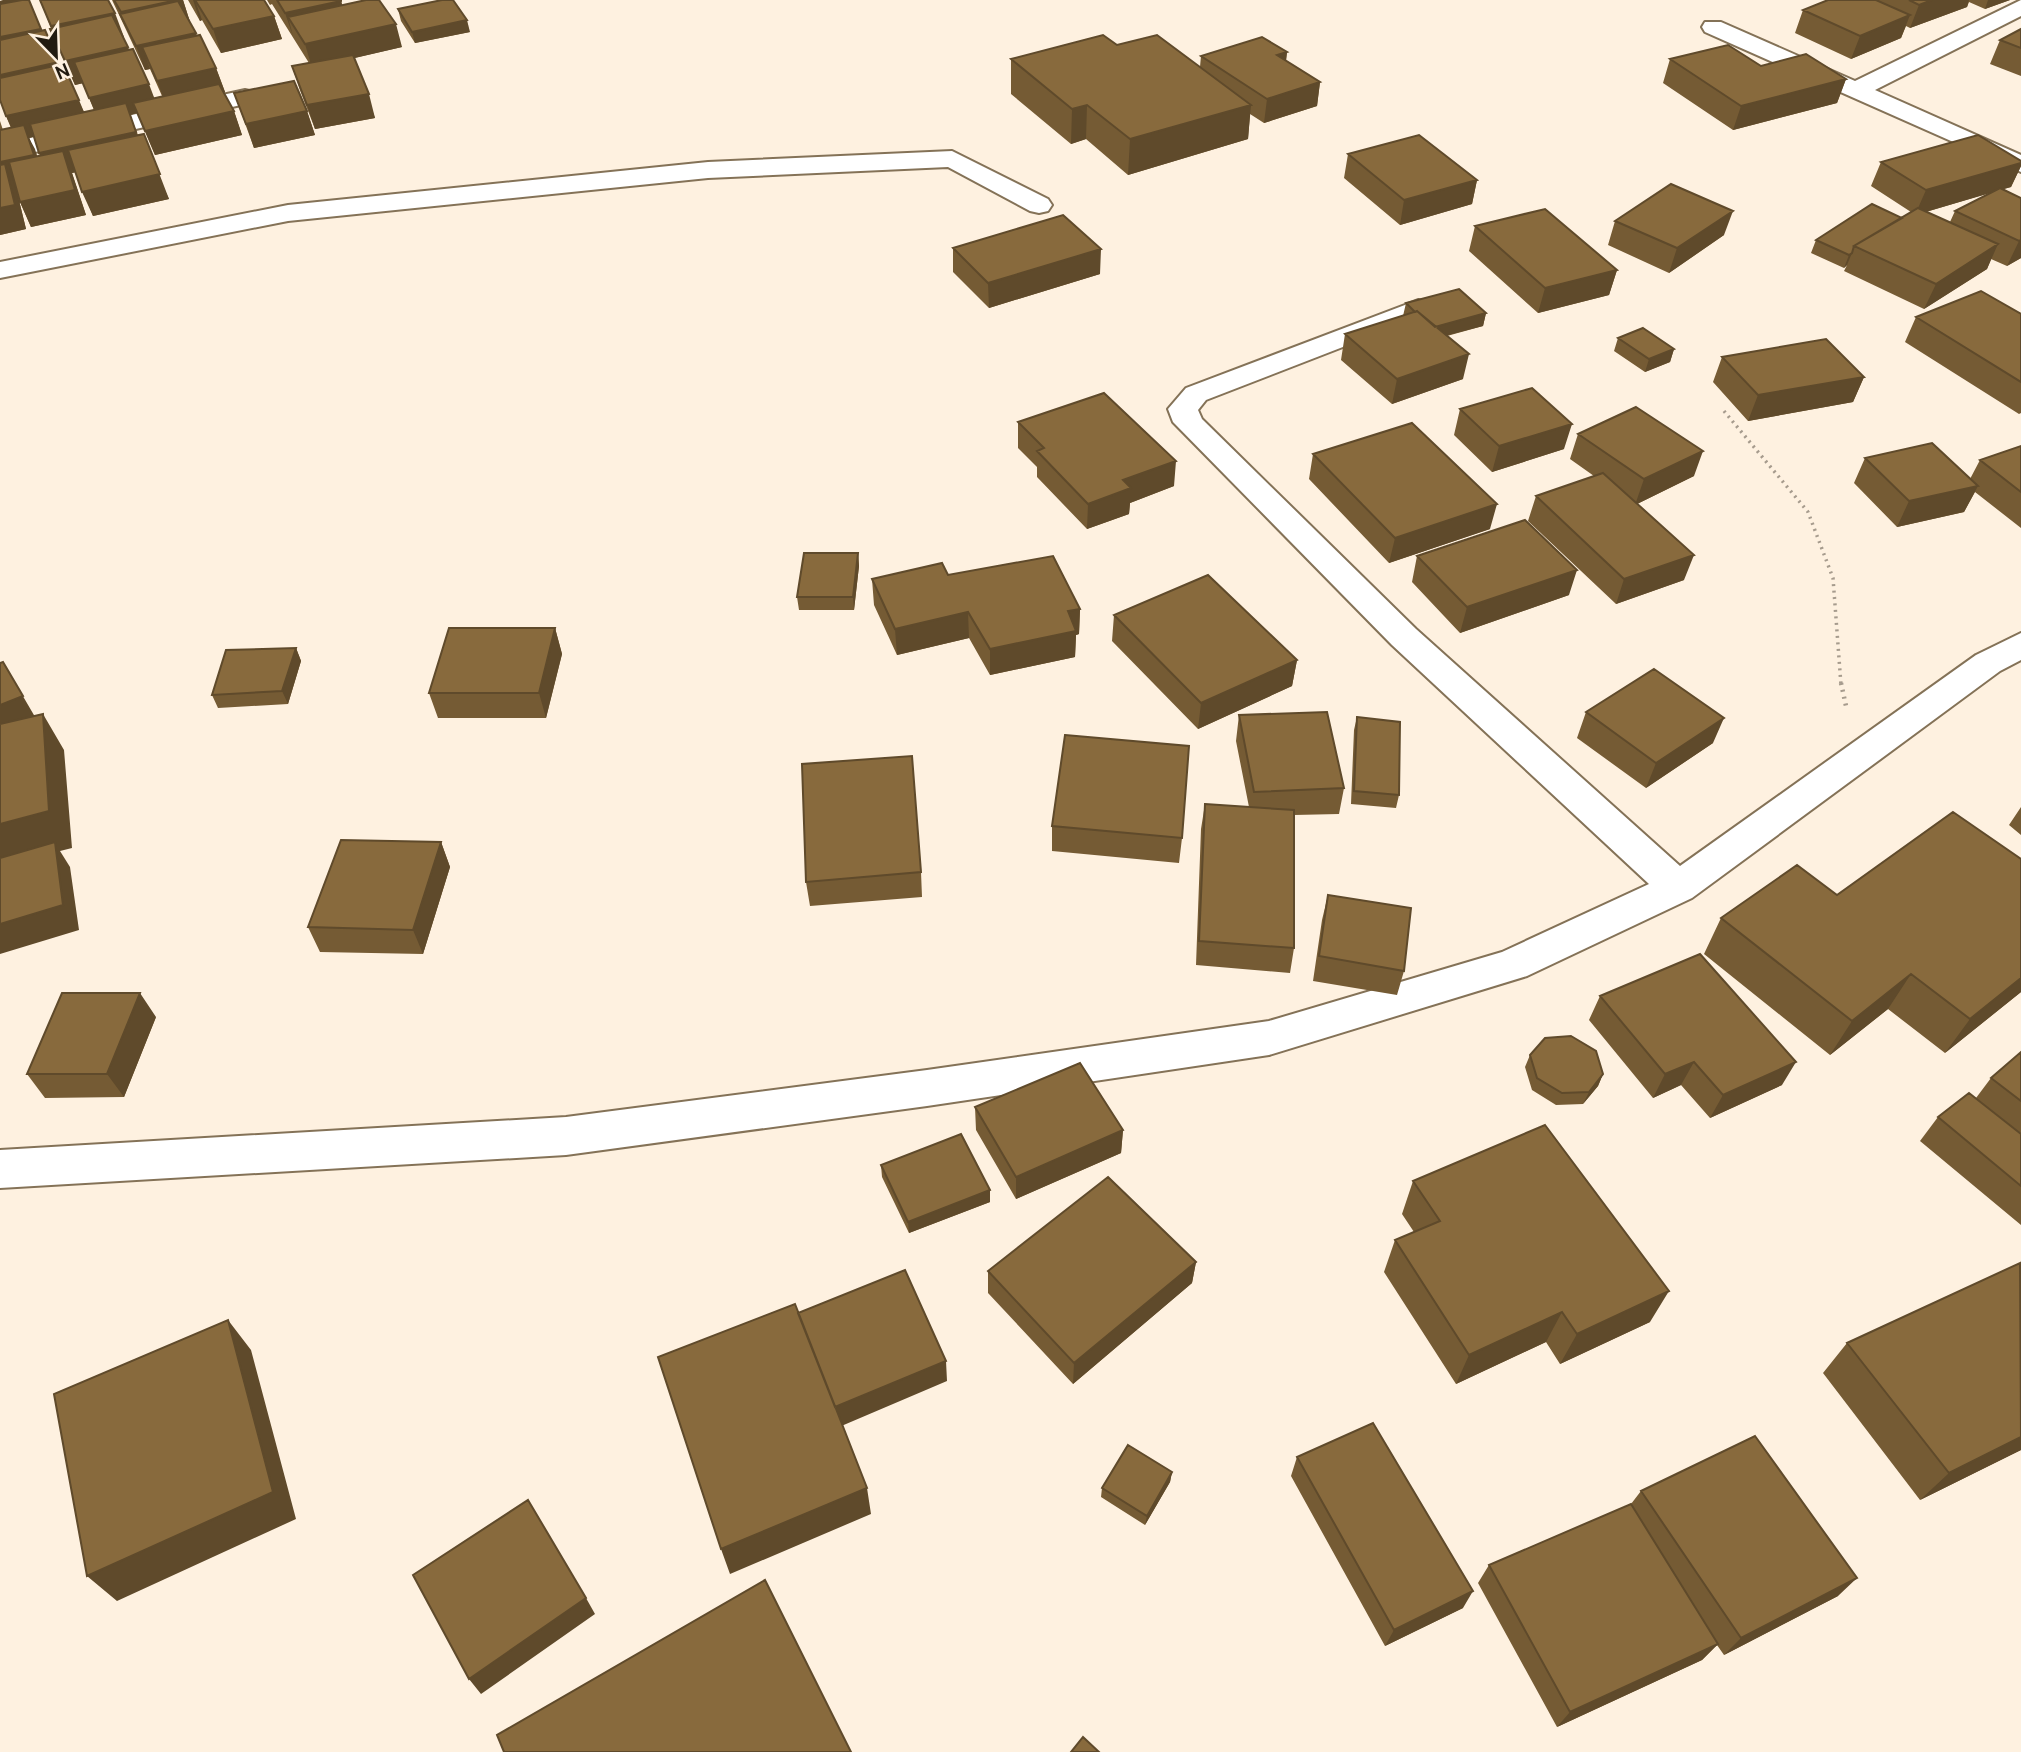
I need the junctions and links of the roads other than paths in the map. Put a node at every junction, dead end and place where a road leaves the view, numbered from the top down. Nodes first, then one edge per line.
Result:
1 (2021, 7) edge
2 (1713, 27) dead end
3 (199, 81) edge
4 (1855, 91) junction
5 (52, 113) edge
6 (63, 138) junction
7 (0, 152) edge
8 (2021, 163) edge
9 (1039, 205) dead end
10 (0, 270) edge
11 (1418, 308) edge
12 (2021, 645) edge
13 (1678, 887) junction
14 (0, 1169) edge

1 - 4 street
2 - 4 street
3 - 6 street
4 - 8 street
5 - 6 street
6 - 7 street
9 - 10 street
11 - 13 street
12 - 13 street
13 - 14 street

